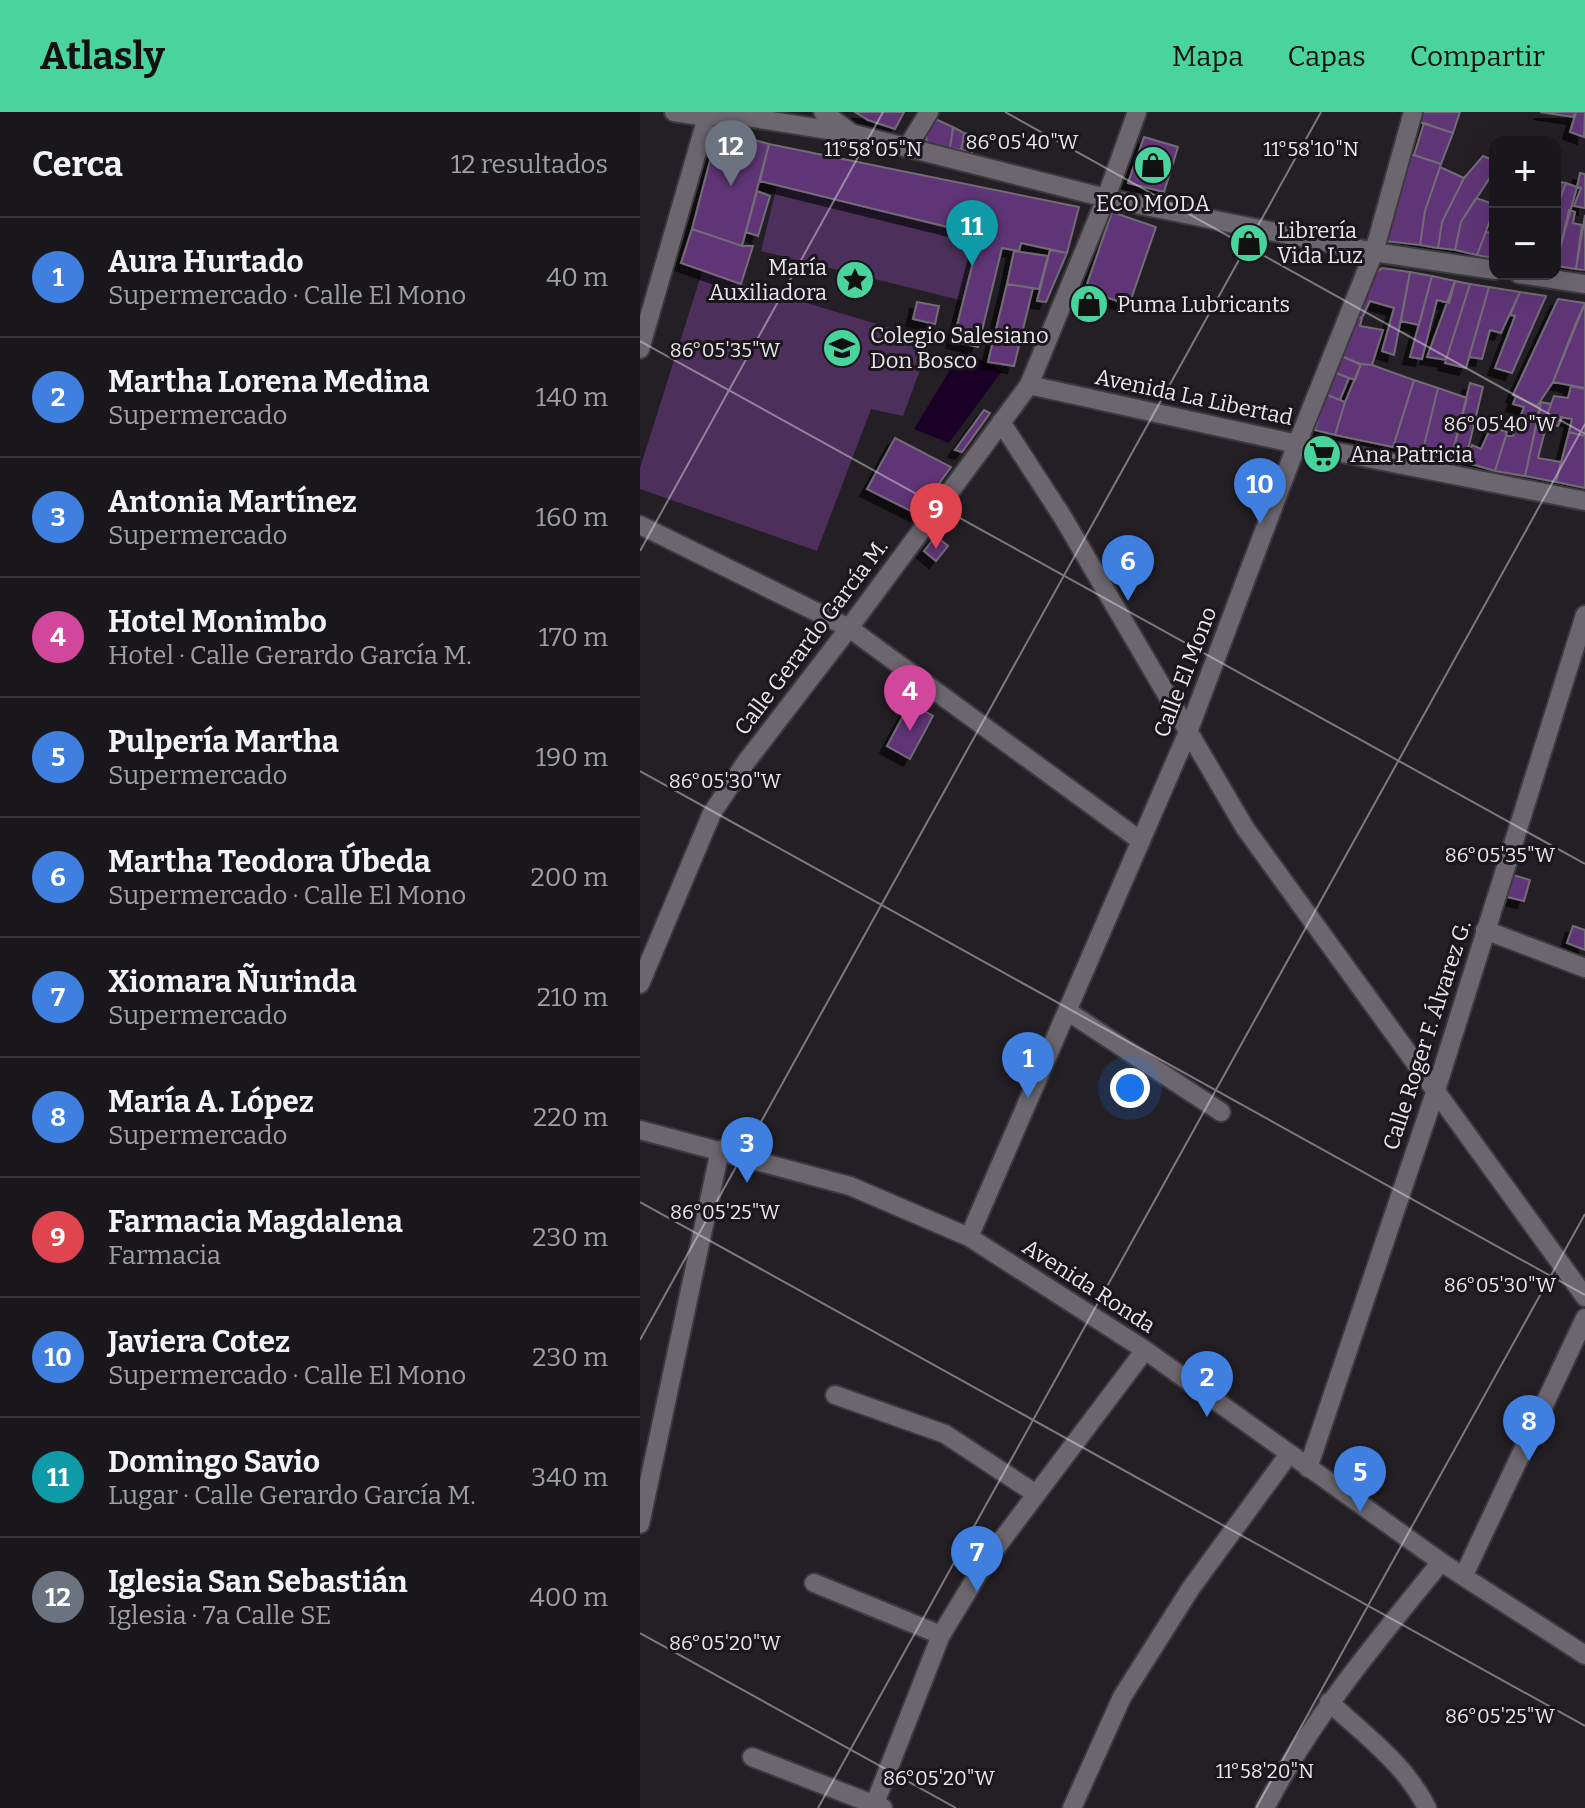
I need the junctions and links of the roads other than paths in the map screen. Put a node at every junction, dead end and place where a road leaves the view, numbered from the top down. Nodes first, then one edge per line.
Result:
1 (674, 112) edge
2 (823, 112) edge
3 (929, 112) edge
4 (1137, 112) edge
5 (1413, 112) edge
6 (707, 117) junction
7 (854, 134) junction
8 (907, 148) junction
9 (1106, 198) junction
10 (1374, 252) junction
11 (1489, 269) edge
12 (1559, 280) edge
13 (1585, 284) edge
14 (640, 349) edge
15 (1029, 385) junction
16 (1001, 422) junction
17 (1297, 444) junction
18 (1585, 501) edge
19 (640, 525) edge
20 (1584, 623) edge
21 (849, 628) junction
22 (1188, 732) junction
23 (1141, 841) junction
24 (1485, 930) junction
25 (1585, 968) edge
26 (640, 984) edge
27 (1067, 1011) junction
28 (1436, 1090) junction
29 (1221, 1112) dead end
30 (640, 1130) edge
31 (720, 1150) junction
32 (969, 1237) junction
33 (1585, 1297) edge
34 (1585, 1318) edge
35 (1145, 1350) junction
36 (835, 1395) dead end
37 (1289, 1454) junction
38 (645, 1464) edge
39 (1308, 1468) junction
40 (1036, 1494) junction
41 (640, 1521) edge
42 (1441, 1562) junction
43 (1464, 1575) junction
44 (814, 1583) dead end
45 (941, 1635) junction
46 (1585, 1655) edge
47 (1329, 1702) junction
48 (752, 1757) dead end
49 (876, 1807) edge
50 (1072, 1808) edge
51 (1265, 1808) edge
52 (1427, 1808) edge

1 - 6 street
2 - 7 street
3 - 8 street
4 - 9 street, Calle Gerardo García M.
5 - 10 street, Calle El Mono
6 - 7 street
6 - 14 street
7 - 8 street
8 - 9 street
9 - 10 street
9 - 15 street, Calle Gerardo García M.
10 - 11 street
10 - 17 street, Calle El Mono
12 - 13 street
15 - 16 street, Calle Gerardo García M.
15 - 17 street, Avenida La Libertad
16 - 21 street, Calle Gerardo García M.
16 - 22 street
17 - 18 street, Avenida La Libertad
17 - 22 street, Calle El Mono
19 - 21 street
20 - 24 street, Calle Roger F. Álvarez G.
21 - 23 street
21 - 26 street, Calle Gerardo García M.
22 - 23 street, Calle El Mono
22 - 28 street
23 - 27 street, Calle El Mono
24 - 25 street
24 - 28 street, Calle Roger F. Álvarez G.
27 - 29 street
27 - 32 street, Calle El Mono
28 - 33 street
28 - 39 street, Calle Roger F. Álvarez G.
30 - 31 street, Avenida Ronda
31 - 32 street, Avenida Ronda
31 - 38 street
32 - 35 street, Avenida Ronda
34 - 43 street
35 - 37 street, Avenida Ronda
35 - 40 street
36 - 40 street
37 - 39 street, Avenida Ronda
37 - 50 street
38 - 41 street
39 - 42 street, Avenida Ronda
40 - 45 street
42 - 43 street, Avenida Ronda
42 - 47 street
43 - 46 street, Avenida Ronda
44 - 45 street
45 - 49 street
47 - 51 street
47 - 52 street
48 - 49 street

